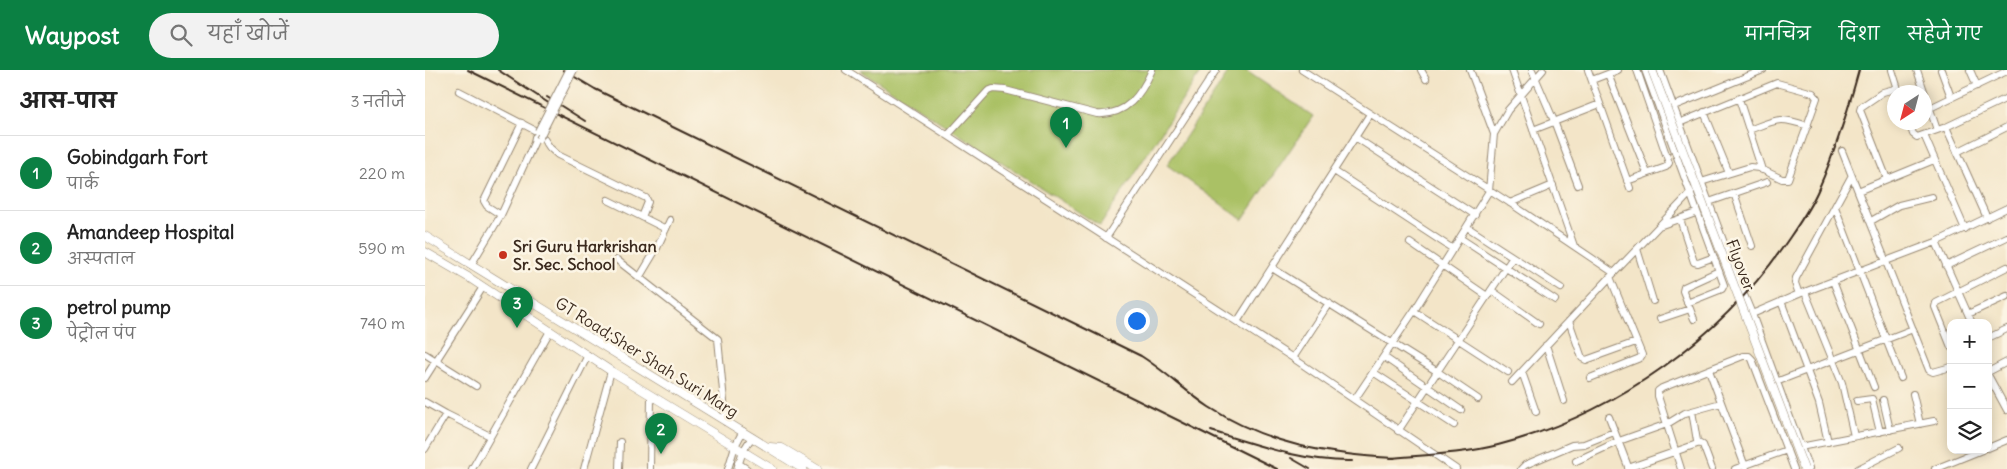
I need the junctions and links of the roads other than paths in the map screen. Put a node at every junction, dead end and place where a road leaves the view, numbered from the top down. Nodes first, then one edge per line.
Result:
1 (569, 70) edge
2 (574, 70) edge
3 (846, 70) edge
4 (1152, 70) edge
5 (1216, 70) edge
6 (1302, 70) edge
7 (1421, 70) edge
8 (1470, 70) edge
9 (1512, 70) edge
10 (1533, 70) edge
11 (1543, 70) edge
12 (1588, 70) edge
13 (1618, 70) edge
14 (1637, 70) edge
15 (1645, 70) edge
16 (1652, 70) edge
17 (1763, 70) edge
18 (1892, 70) edge
19 (1917, 70) edge
20 (1941, 70) edge
21 (1970, 70) edge
22 (1663, 71) edge
23 (2007, 71) edge
24 (1608, 74) junction
25 (1536, 78) junction
26 (1426, 79) dead end
27 (1592, 80) junction
28 (1897, 85) edge
29 (1922, 85) edge
30 (1977, 86) junction
31 (459, 91) dead end
32 (1887, 93) edge
33 (1521, 94) junction
34 (1951, 98) junction
35 (2007, 98) edge
36 (1739, 99) junction
37 (1600, 104) junction
38 (1674, 106) junction
39 (1932, 107) edge
40 (1704, 112) junction
41 (1370, 114) junction
42 (1932, 114) edge
43 (1554, 121) junction
44 (1679, 122) junction
45 (522, 124) junction
46 (1808, 126) junction
47 (1946, 127) junction
48 (2007, 127) edge
49 (1533, 130) junction
50 (1749, 130) junction
51 (1912, 130) edge
52 (1937, 130) junction
53 (1494, 134) junction
54 (948, 135) junction
55 (1924, 135) junction
56 (1355, 137) junction
57 (536, 139) junction
58 (1842, 151) dead end
59 (1957, 152) junction
60 (1935, 160) junction
61 (1762, 170) junction
62 (1333, 171) junction
63 (1647, 173) junction
64 (1729, 173) junction
65 (1851, 177) junction
66 (1887, 179) junction
67 (1627, 180) junction
68 (1701, 182) junction
69 (1767, 182) dead end
70 (1553, 186) junction
71 (1578, 186) dead end
72 (1630, 188) dead end
73 (1489, 190) junction
74 (1858, 191) junction
75 (1691, 193) junction
76 (1734, 193) junction
77 (1932, 198) dead end
78 (608, 200) dead end
79 (1709, 202) junction
80 (1510, 203) junction
81 (1835, 207) junction
82 (2007, 208) edge
83 (1693, 214) dead end
84 (501, 215) junction
85 (1475, 215) junction
86 (642, 217) junction
87 (1987, 218) junction
88 (1679, 219) junction
89 (670, 220) dead end
90 (1871, 221) junction
91 (1467, 227) junction
92 (1657, 227) junction
93 (666, 229) junction
94 (1965, 229) junction
95 (425, 236) edge
96 (2007, 237) edge
97 (1106, 238) junction
98 (1460, 238) junction
99 (1936, 242) junction
100 (1410, 243) dead end
101 (1574, 246) junction
102 (1752, 246) dead end
103 (1453, 249) junction
104 (1637, 249) junction
105 (425, 252) edge
106 (1513, 257) junction
107 (1714, 258) junction
108 (617, 260) dead end
109 (1886, 262) junction
110 (471, 265) junction
111 (1443, 265) junction
112 (1946, 266) junction
113 (2007, 266) edge
114 (1272, 268) junction
115 (1506, 268) junction
116 (1719, 271) junction
117 (1860, 272) junction
118 (1612, 275) junction
119 (639, 278) junction
120 (1833, 281) junction
121 (483, 287) junction
122 (1561, 288) dead end
123 (1958, 290) junction
124 (1489, 293) junction
125 (1802, 293) junction
126 (2007, 296) edge
127 (1555, 300) dead end
128 (1653, 301) dead end
129 (1781, 301) junction
130 (1329, 303) junction
131 (1689, 306) junction
132 (1414, 311) junction
133 (1753, 314) junction
134 (1968, 314) junction
135 (1660, 319) dead end
136 (1694, 319) dead end
137 (1970, 319) edge
138 (1569, 321) junction
139 (1237, 322) junction
140 (1539, 324) dead end
141 (1913, 329) junction
142 (2007, 329) edge
143 (550, 331) junction
144 (1947, 336) edge
145 (1992, 336) edge
146 (1460, 339) junction
147 (1886, 339) junction
148 (1636, 342) junction
149 (1393, 343) junction
150 (1546, 346) junction
151 (1860, 349) junction
152 (425, 354) edge
153 (588, 355) junction
154 (1384, 357) junction
155 (1767, 357) junction
156 (1293, 358) junction
157 (1752, 359) junction
158 (1834, 359) junction
159 (436, 361) junction
160 (2007, 362) edge
161 (1947, 368) edge
162 (1709, 370) junction
163 (611, 371) junction
164 (1807, 371) junction
165 (1992, 371) edge
166 (1373, 372) junction
167 (1437, 372) junction
168 (1508, 372) dead end
169 (1522, 372) junction
170 (425, 378) edge
171 (1590, 378) dead end
172 (1901, 378) dead end
173 (1992, 381) edge
174 (1512, 382) dead end
175 (1776, 382) junction
176 (476, 386) dead end
177 (1427, 387) junction
178 (1874, 387) dead end
179 (1913, 394) dead end
180 (651, 396) junction
181 (1355, 399) junction
182 (1478, 399) dead end
183 (1857, 400) dead end
184 (1883, 400) dead end
185 (1564, 401) dead end
186 (425, 402) edge
187 (1418, 402) junction
188 (1721, 403) junction
189 (1461, 410) dead end
190 (2007, 410) edge
191 (1692, 411) junction
192 (1536, 412) dead end
193 (446, 414) junction
194 (1609, 417) dead end
195 (1933, 421) dead end
196 (726, 422) junction
197 (1667, 424) junction
198 (1920, 424) junction
199 (1453, 426) dead end
200 (1890, 430) junction
201 (743, 431) junction
202 (1398, 431) junction
203 (1614, 432) junction
204 (1880, 432) junction
205 (491, 436) junction
206 (1854, 436) junction
207 (752, 438) junction
208 (2007, 440) edge
209 (620, 442) dead end
210 (1619, 442) junction
211 (1828, 442) junction
212 (1700, 443) junction
213 (735, 446) junction
214 (1992, 446) edge
215 (767, 447) junction
216 (1800, 447) junction
217 (1899, 448) dead end
218 (425, 449) edge
219 (1787, 450) junction
220 (743, 452) junction
221 (1675, 452) junction
222 (1973, 454) edge
223 (1576, 461) dead end
224 (737, 466) edge
225 (1746, 467) edge
226 (472, 469) edge
227 (531, 469) edge
228 (584, 469) edge
229 (619, 469) edge
230 (651, 469) edge
231 (728, 469) edge
232 (747, 469) edge
233 (772, 469) edge
234 (803, 469) edge
235 (817, 469) edge
236 (1456, 469) edge
237 (1521, 469) edge
238 (1629, 469) edge
239 (1681, 469) edge
240 (1713, 469) edge
241 (1735, 469) edge
242 (1794, 469) edge
243 (1804, 469) edge
244 (1809, 469) edge
245 (1857, 469) edge
246 (1935, 469) edge

1 - 57 street, bridge
2 - 57 street, bridge
3 - 54 street
4 - 54 street
5 - 97 street
6 - 41 street
7 - 26 street
8 - 53 street
9 - 33 street
10 - 25 street
11 - 25 street
12 - 27 street
13 - 24 street
14 - 63 street
15 - 75 street
16 - 243 main road, Flyover, bridge
17 - 38 street
18 - 28 street
19 - 29 street
20 - 34 street
21 - 30 street
22 - 38 street
23 - 30 street
24 - 27 street
24 - 63 street
25 - 33 street
25 - 43 street
27 - 37 street
30 - 34 street
31 - 45 street
32 - 66 street
33 - 49 street
33 - 53 street
34 - 39 street
35 - 47 street
36 - 40 street
36 - 46 street
36 - 50 street
37 - 43 street
37 - 67 street
38 - 44 street
40 - 44 street
40 - 64 street
41 - 56 street
41 - 73 street
42 - 52 street
43 - 49 street
43 - 71 street
44 - 68 street
45 - 84 street
45 - 86 street
46 - 50 street
46 - 61 street
47 - 52 street
47 - 59 street
48 - 59 street
49 - 70 street
50 - 61 street
51 - 55 street
52 - 55 street
53 - 73 street
54 - 97 street
55 - 60 street
56 - 62 street
56 - 85 street
57 - 84 street
58 - 65 street
59 - 87 street
60 - 66 street
60 - 94 street
61 - 64 street
62 - 103 street
62 - 114 street
63 - 67 street
64 - 68 street
65 - 74 street
65 - 81 street
66 - 74 street
67 - 72 street
68 - 75 street
68 - 79 street
69 - 76 street
70 - 80 street
70 - 101 street
73 - 80 street
73 - 85 street
74 - 90 street
75 - 92 street
75 - 107 street
76 - 79 street
76 - 102 street
77 - 90 street
78 - 86 street
79 - 133 street
80 - 101 street
81 - 117 street
81 - 125 street
82 - 87 street
83 - 88 street
84 - 110 street
85 - 91 street
86 - 93 street
87 - 94 street
88 - 92 street
88 - 107 street
89 - 93 street
90 - 109 street
91 - 98 street
91 - 106 street
92 - 104 street
93 - 119 street
94 - 99 street
95 - 110 main road, GT Road;Sher Shah Suri Marg
96 - 112 street
97 - 139 street
98 - 103 street
98 - 115 street
99 - 109 street
99 - 112 street
100 - 111 street
101 - 118 street
103 - 111 street
104 - 118 street
104 - 128 street
105 - 121 main road, GT Road;Sher Shah Suri Marg
106 - 115 street
106 - 122 street
107 - 116 street
108 - 119 street
109 - 117 street
109 - 141 street
110 - 196 main road, GT Road;Sher Shah Suri Marg
111 - 124 street
111 - 132 street
112 - 123 street
113 - 123 street
114 - 130 street
114 - 139 street
115 - 124 street
115 - 127 street
116 - 131 street
116 - 131 street
117 - 120 street
117 - 147 street
118 - 138 street
118 - 148 street
119 - 196 street
120 - 125 street
120 - 151 street
121 - 143 main road, GT Road;Sher Shah Suri Marg
121 - 159 street
123 - 134 street
123 - 144 street
124 - 140 street
124 - 146 street
125 - 129 street
125 - 158 street
126 - 134 street
129 - 133 street
129 - 164 street
130 - 149 street
130 - 156 street
131 - 135 street
131 - 136 street
132 - 146 street
132 - 149 street
133 - 155 street
134 - 137 street
138 - 148 street
138 - 150 street
139 - 156 street
141 - 147 street
141 - 161 street
142 - 145 street
143 - 153 main road, GT Road;Sher Shah Suri Marg
143 - 205 street
146 - 167 street
146 - 168 street
147 - 151 street
147 - 172 street
148 - 171 street
149 - 154 street
149 - 167 street
150 - 169 street
150 - 185 street
151 - 158 street
151 - 178 street
152 - 159 street
153 - 163 main road, GT Road;Sher Shah Suri Marg
153 - 227 street
154 - 166 street
154 - 177 street
155 - 157 street
155 - 175 street
156 - 181 street
157 - 162 street
157 - 219 street
158 - 164 street
158 - 206 street
159 - 170 street
159 - 176 street
160 - 165 street
162 - 188 street
162 - 197 street
163 - 180 main road, GT Road;Sher Shah Suri Marg
163 - 228 street
164 - 175 street
164 - 211 street
166 - 181 street
166 - 187 street
167 - 177 street
167 - 182 street
169 - 174 street
169 - 192 street
173 - 190 street
175 - 216 street
177 - 187 street
177 - 189 street
179 - 198 street
180 - 213 main road, GT Road;Sher Shah Suri Marg
180 - 230 street
181 - 202 street
183 - 204 street
184 - 200 street
186 - 193 street
187 - 199 street
187 - 202 street
188 - 191 street
188 - 225 street
191 - 197 street
191 - 212 street
193 - 205 street
193 - 218 street
194 - 203 street
195 - 198 street
196 - 201 main road, GT Road;Sher Shah Suri Marg
197 - 210 street
197 - 221 street
198 - 200 street
200 - 204 street
201 - 207 main road, GT Road;Sher Shah Suri Marg
201 - 213 street
202 - 236 street
203 - 210 street
203 - 237 street
204 - 206 street
205 - 226 street
206 - 211 street
207 - 215 main road, GT Road;Sher Shah Suri Marg
207 - 220 street
208 - 214 street
209 - 229 street
210 - 223 street
210 - 238 street
211 - 216 street
212 - 221 street
212 - 240 street
213 - 220 main road, GT Road;Sher Shah Suri Marg
213 - 231 street
215 - 234 main road, GT Road;Sher Shah Suri Marg
215 - 235 main road
216 - 244 street
217 - 245 street
219 - 225 street
219 - 242 street
220 - 224 street
220 - 233 main road, GT Road;Sher Shah Suri Marg
221 - 238 street
221 - 239 street
222 - 246 street
224 - 232 street
225 - 241 street

